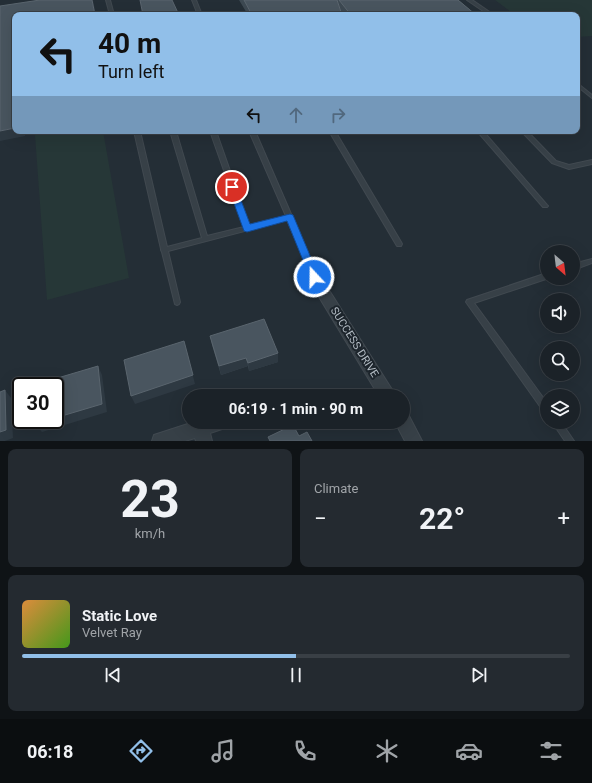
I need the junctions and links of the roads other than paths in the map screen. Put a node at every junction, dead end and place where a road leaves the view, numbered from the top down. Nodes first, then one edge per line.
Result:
1 (110, 0) edge
2 (194, 0) edge
3 (469, 0) edge
4 (112, 12) edge
5 (199, 12) edge
6 (487, 12) edge
7 (580, 87) edge
8 (592, 97) edge
9 (138, 134) edge
10 (174, 134) edge
11 (214, 134) edge
12 (253, 134) edge
13 (334, 134) edge
14 (483, 134) edge
15 (527, 134) edge
16 (592, 162) edge
17 (546, 206) dead end
18 (290, 217) junction
19 (247, 228) junction
20 (205, 239) junction
21 (399, 244) dead end
22 (164, 250) junction
23 (592, 261) edge
24 (580, 265) edge
25 (311, 267) joint
26 (540, 278) edge
27 (177, 302) dead end
28 (384, 389) edge
29 (540, 399) edge
30 (407, 429) edge
31 (561, 429) edge
32 (202, 434) edge
33 (160, 441) edge
34 (414, 441) edge
35 (570, 441) edge

1 - 4 lane
2 - 5 lane
3 - 6 lane
7 - 8 lane
9 - 22 lane
10 - 20 lane
11 - 19 lane
12 - 18 lane
13 - 21 lane
14 - 17 lane
15 - 16 lane
18 - 19 lane
18 - 25 lane
19 - 20 lane
20 - 22 lane
22 - 27 lane
23 - 24 lane
25 - 28 street, SUCCESS DRIVE
26 - 29 lane
30 - 34 street
31 - 35 lane
32 - 33 street

